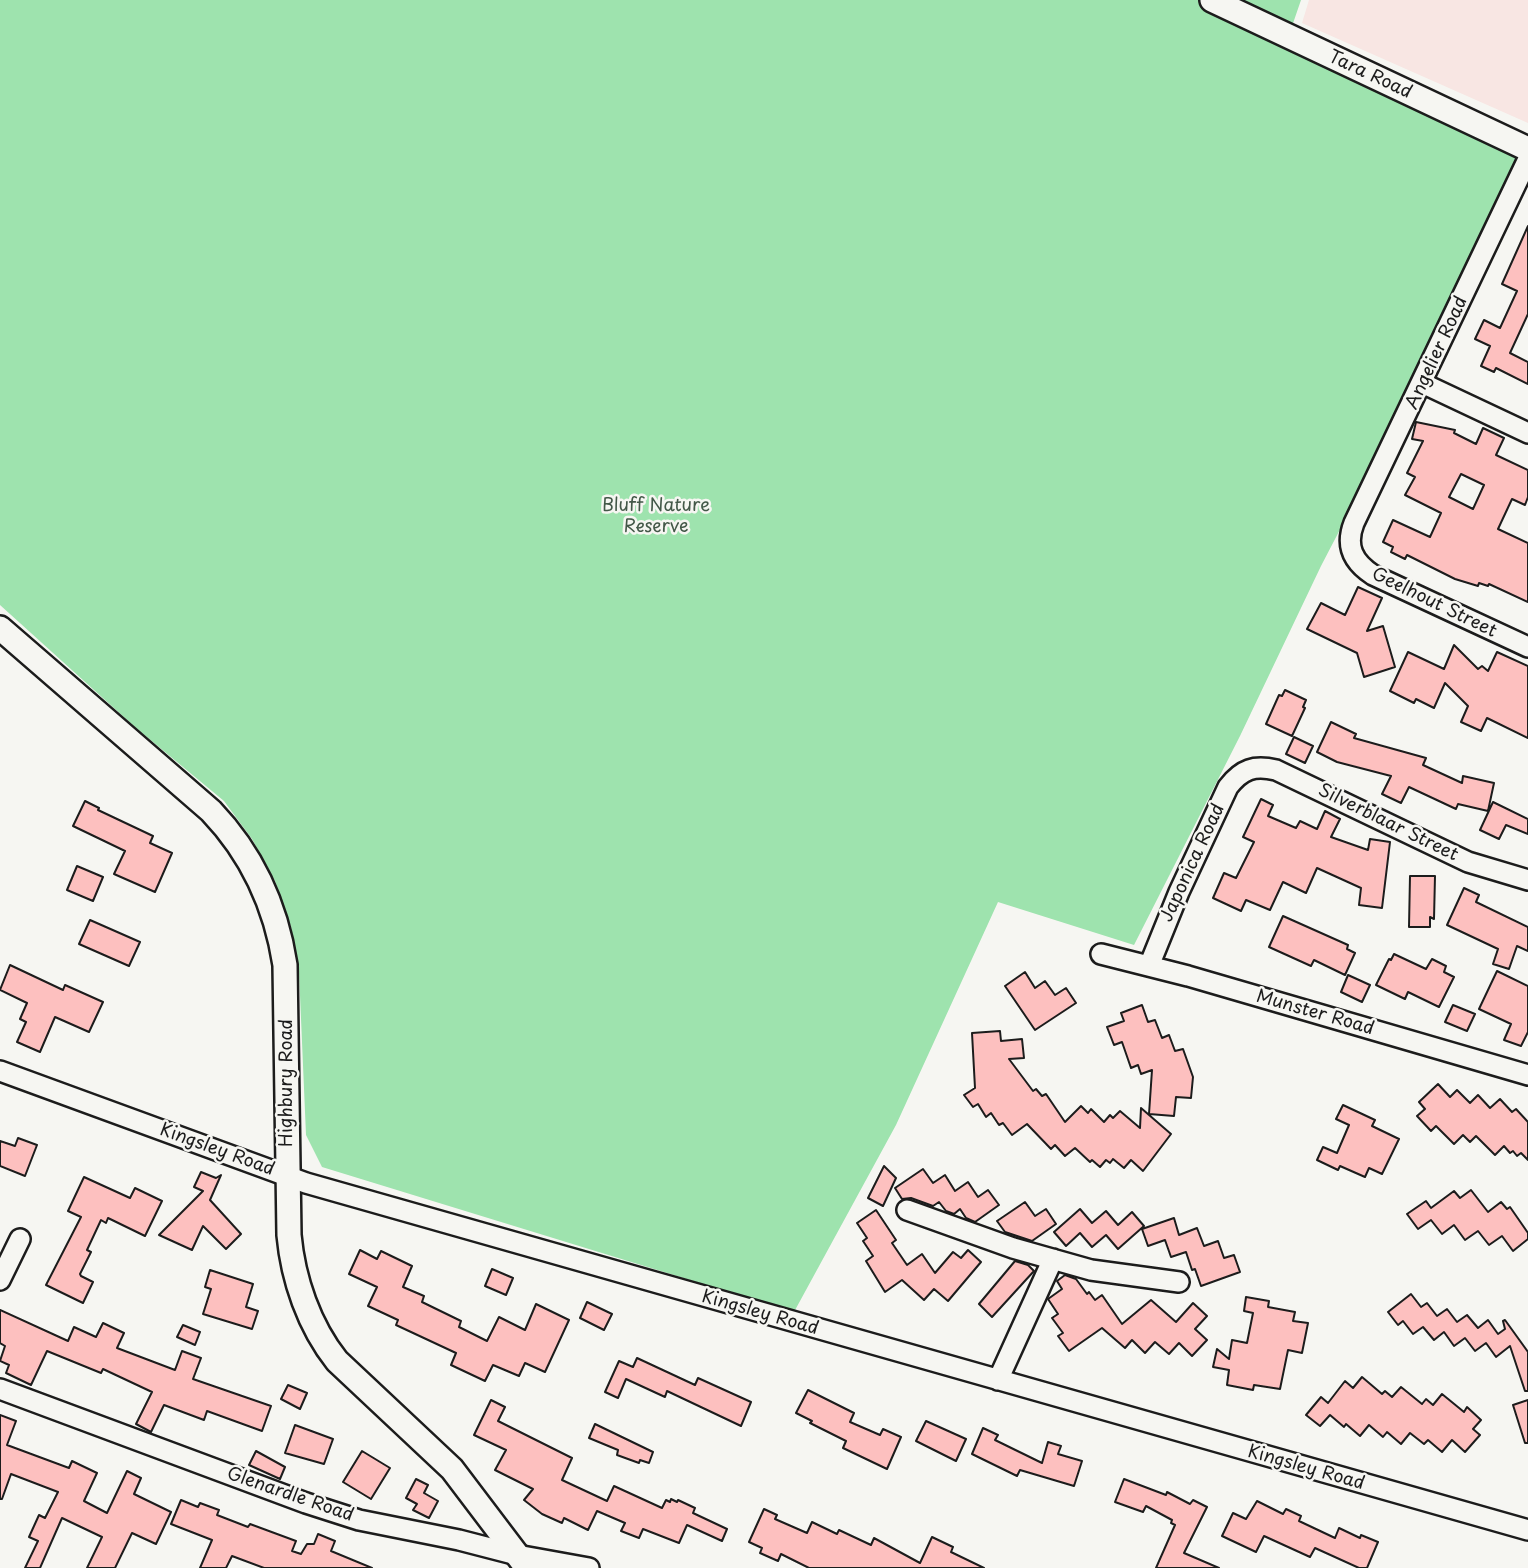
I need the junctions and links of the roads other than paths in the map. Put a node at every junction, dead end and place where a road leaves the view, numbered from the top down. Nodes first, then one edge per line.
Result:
1 (1212, 0) edge
2 (1528, 149) edge
3 (1528, 159) edge
4 (1422, 383) junction
5 (1528, 433) edge
6 (1350, 547) joint
7 (0, 628) edge
8 (1528, 647) edge
9 (1249, 768) joint
10 (1528, 880) edge
11 (1101, 954) dead end
12 (1149, 966) junction
13 (0, 1071) edge
14 (1528, 1075) edge
15 (288, 1176) junction
16 (907, 1210) dead end
17 (20, 1239) dead end
18 (1053, 1259) junction
19 (0, 1280) edge
20 (1179, 1282) dead end
21 (998, 1380) junction
22 (0, 1389) edge
23 (1528, 1531) edge
24 (522, 1562) edge
25 (589, 1568) edge

1 - 2 street, Tara Road
3 - 4 street, Angelier Road
4 - 5 street
4 - 6 street, Angelier Road
6 - 8 street, Geelhout Street
7 - 15 street, Highbury Road
9 - 10 street, Silverblaar Street
9 - 12 street, Japonica Road
11 - 12 street, Munster Road
12 - 14 street, Munster Road
13 - 15 street, Kingsley Road
15 - 21 street, Kingsley Road
15 - 24 street, Highbury Road
16 - 18 street
17 - 19 street
18 - 20 street
18 - 21 street
21 - 23 street, Kingsley Road
22 - 24 street, Glenardle Road
24 - 25 street, Glenardle Road

